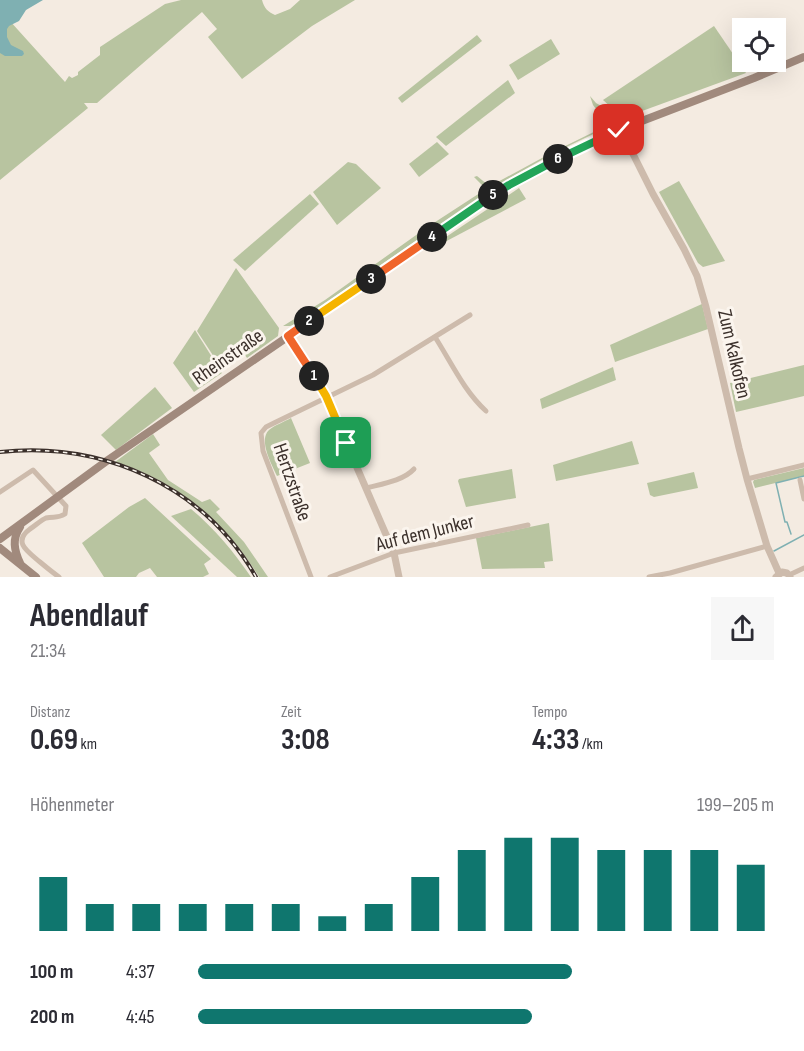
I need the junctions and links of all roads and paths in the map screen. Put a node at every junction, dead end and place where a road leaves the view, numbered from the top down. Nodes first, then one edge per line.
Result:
1 (804, 57) edge
2 (623, 128) junction
3 (590, 143) junction
4 (632, 152) junction
5 (471, 315) dead end
6 (288, 336) junction
7 (435, 337) junction
8 (326, 396) junction
9 (486, 411) dead end
10 (804, 465) edge
11 (414, 470) dead end
12 (747, 479) junction
13 (800, 480) dead end
14 (366, 488) junction
15 (0, 492) edge
16 (58, 496) junction
17 (804, 498) edge
18 (22, 523) junction
19 (528, 525) dead end
20 (0, 530) edge
21 (0, 539) edge
22 (767, 546) junction
23 (0, 548) edge
24 (394, 553) junction
25 (20, 564) junction
26 (804, 568) edge
27 (671, 575) edge
28 (777, 575) edge
29 (790, 576) edge
30 (36, 577) edge
31 (59, 577) edge
32 (311, 577) edge
33 (330, 577) edge
34 (399, 577) edge
35 (649, 577) edge

1 - 2 main road, Rheinstraße
2 - 3 main road, Rheinstraße
2 - 4 street, Zum Kalkofen
3 - 4 street
3 - 6 main road, Rheinstraße
4 - 12 street, Zum Kalkofen
5 - 7 street
6 - 8 street
6 - 16 main road, Rheinstraße
7 - 8 street
7 - 9 street
8 - 14 street
8 - 32 street, Hertzstraße
10 - 12 street
11 - 14 street
12 - 22 street, Zum Kalkofen
13 - 17 street
14 - 24 street
15 - 16 street
16 - 18 main road, Rheinstraße
16 - 31 street
18 - 20 main road
18 - 21 main road, Rheinstraße
18 - 25 main road
19 - 24 street, Auf dem Junker
22 - 27 street
22 - 28 street, Zum Kalkofen
23 - 25 main road
24 - 33 street, Auf dem Junker
24 - 34 street
25 - 30 main road
26 - 29 street
27 - 35 street
28 - 29 street

